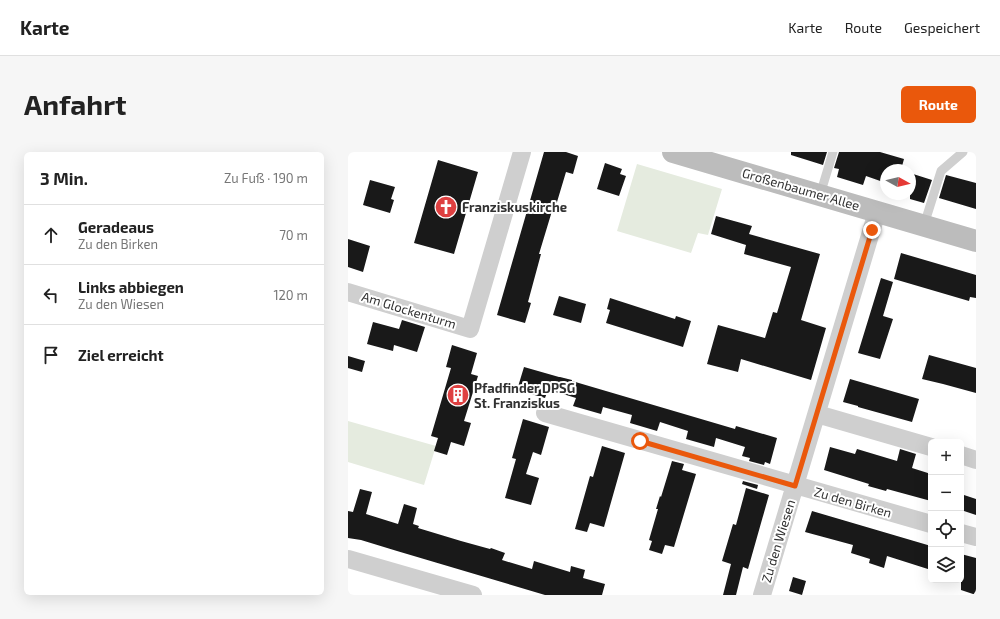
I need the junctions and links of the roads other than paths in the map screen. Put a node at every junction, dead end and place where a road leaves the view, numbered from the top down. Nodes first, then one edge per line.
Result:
1 (522, 152) edge
2 (833, 152) edge
3 (964, 152) edge
4 (679, 153) edge
5 (820, 195) junction
6 (877, 212) junction
7 (924, 225) junction
8 (976, 241) edge
9 (348, 292) edge
10 (545, 413) dead end
11 (817, 414) junction
12 (928, 446) edge
13 (964, 456) edge
14 (976, 460) edge
15 (795, 486) junction
16 (928, 523) edge
17 (964, 534) edge
18 (976, 537) edge
19 (348, 559) edge
20 (474, 595) edge
21 (762, 595) edge

1 - 9 street, Am Glockenturm
2 - 5 lane
3 - 7 lane
4 - 5 main road, Großenbaumer Allee
5 - 6 main road, Großenbaumer Allee
6 - 7 main road, Großenbaumer Allee
6 - 11 street, Zu den Wiesen
7 - 8 main road, Großenbaumer Allee
10 - 15 street, Zu den Birken
11 - 12 street
11 - 15 street, Zu den Wiesen
13 - 14 street
15 - 16 street, Zu den Birken
15 - 21 street, Zu den Wiesen
17 - 18 street
19 - 20 street

